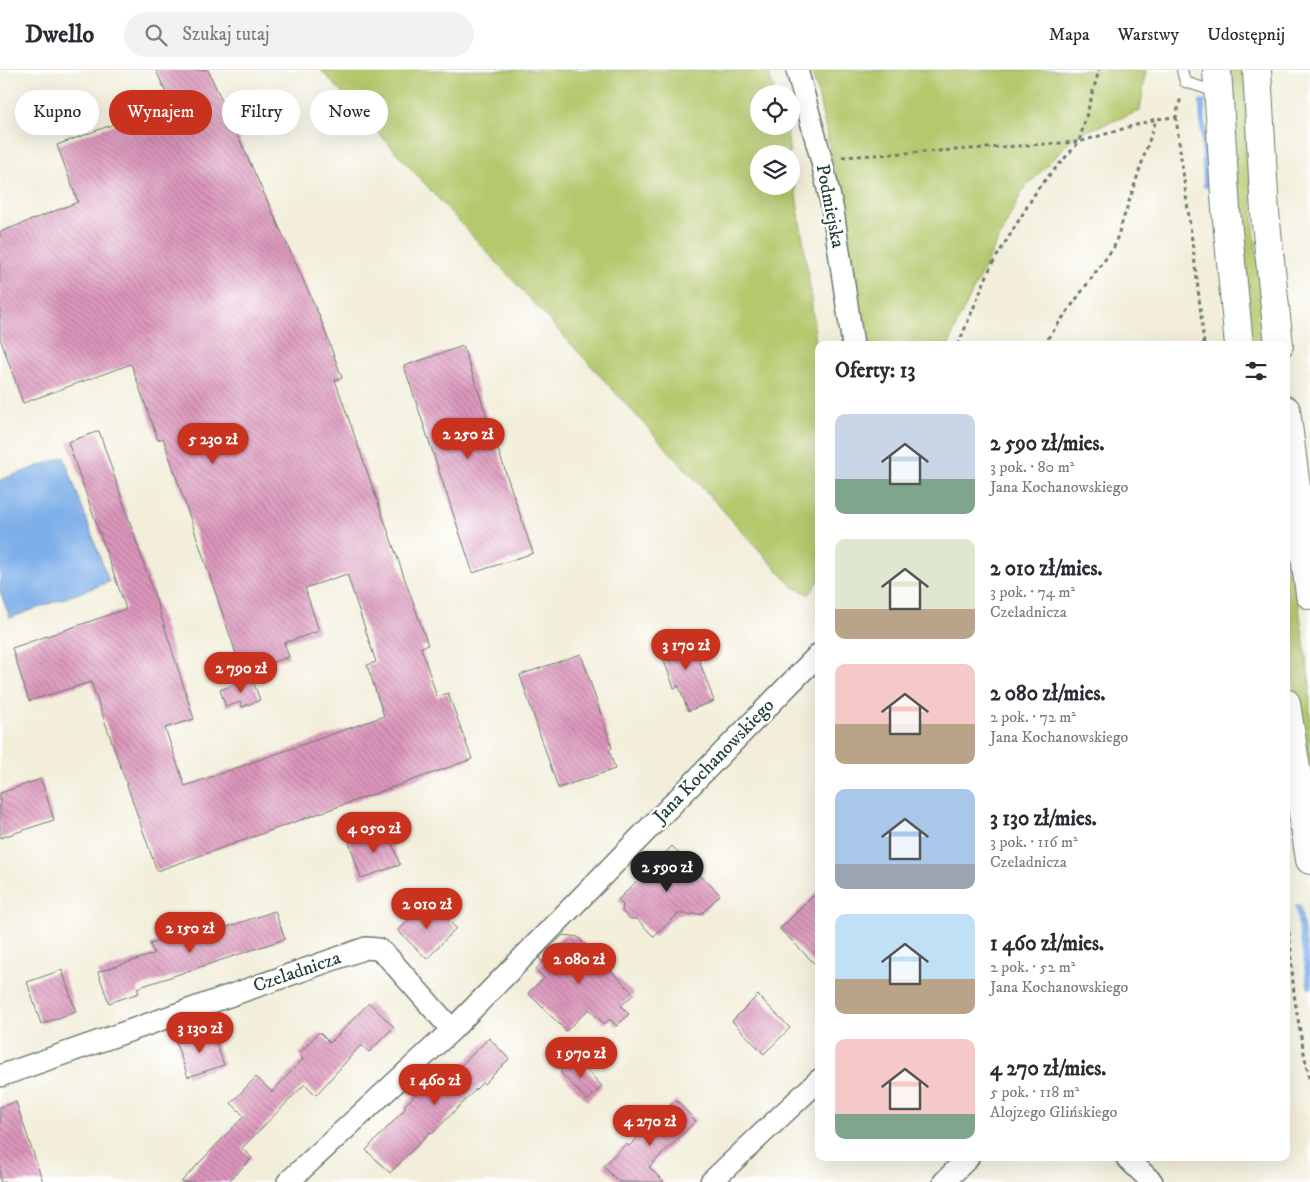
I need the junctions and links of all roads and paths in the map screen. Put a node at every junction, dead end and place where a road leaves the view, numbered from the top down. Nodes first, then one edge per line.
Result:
1 (797, 70) edge
2 (1099, 70) edge
3 (1182, 70) edge
4 (1257, 70) edge
5 (1217, 81) edge
6 (1185, 82) junction
7 (1176, 117) junction
8 (1156, 119) junction
9 (1079, 142) junction
10 (821, 158) junction
11 (852, 341) edge
12 (960, 341) edge
13 (1046, 341) edge
14 (1204, 341) edge
15 (1239, 341) edge
16 (1279, 341) edge
17 (1290, 441) edge
18 (1310, 594) edge
19 (815, 658) edge
20 (1290, 744) edge
21 (1310, 860) edge
22 (1290, 933) edge
23 (452, 1030) junction
24 (0, 1076) edge
25 (1310, 1083) edge
26 (815, 1084) edge
27 (965, 1161) edge
28 (1130, 1161) edge
29 (288, 1182) edge
30 (712, 1182) edge
31 (944, 1182) edge
32 (1152, 1182) edge

1 - 10 street, Podmiejska
2 - 9 path
3 - 6 lane
4 - 16 main road
5 - 6 lane
5 - 15 main road
6 - 7 path
7 - 8 path
7 - 14 path
8 - 9 path
8 - 13 path
9 - 10 path
9 - 12 path
10 - 11 street, Podmiejska
17 - 18 main road
19 - 23 street, Jana Kochanowskiego
20 - 21 main road
22 - 25 path
23 - 24 street, Czeladnicza
23 - 29 street, Jana Kochanowskiego
26 - 30 street
27 - 31 street
28 - 32 street

